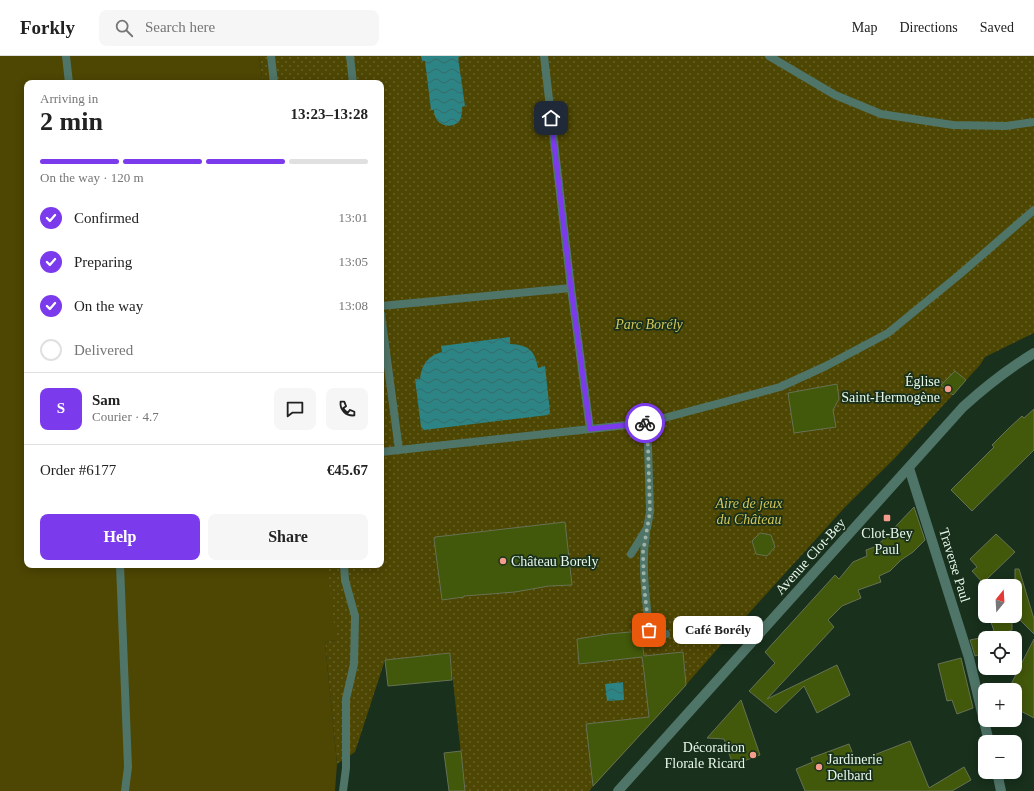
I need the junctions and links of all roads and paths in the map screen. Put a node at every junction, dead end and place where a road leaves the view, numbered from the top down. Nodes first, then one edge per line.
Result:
1 (66, 56) edge
2 (271, 56) edge
3 (350, 56) edge
4 (544, 56) edge
5 (768, 56) edge
6 (69, 80) edge
7 (274, 80) edge
8 (353, 80) edge
9 (1034, 122) edge
10 (1034, 210) edge
11 (571, 288) junction
12 (384, 306) edge
13 (384, 337) edge
14 (1034, 353) edge
15 (645, 423) junction
16 (590, 429) junction
17 (399, 450) junction
18 (384, 452) edge
19 (909, 468) junction
20 (647, 528) junction
21 (631, 554) dead end
22 (120, 568) edge
23 (344, 568) edge
24 (666, 634) dead end
25 (987, 735) edge
26 (998, 779) edge
27 (125, 791) edge
28 (343, 791) edge
29 (618, 791) edge
30 (1001, 791) edge

1 - 6 lane
2 - 7 lane
3 - 8 lane
4 - 11 lane
5 - 9 lane
10 - 15 lane
11 - 12 lane
11 - 16 lane
13 - 17 lane
14 - 19 street, Avenue Clot-Bey
15 - 16 lane
15 - 20 lane
16 - 17 lane
17 - 18 lane
19 - 25 street, Traverse Paul
19 - 29 street, Avenue Clot-Bey
20 - 21 lane
20 - 24 lane
22 - 27 lane
23 - 28 lane
26 - 30 street

